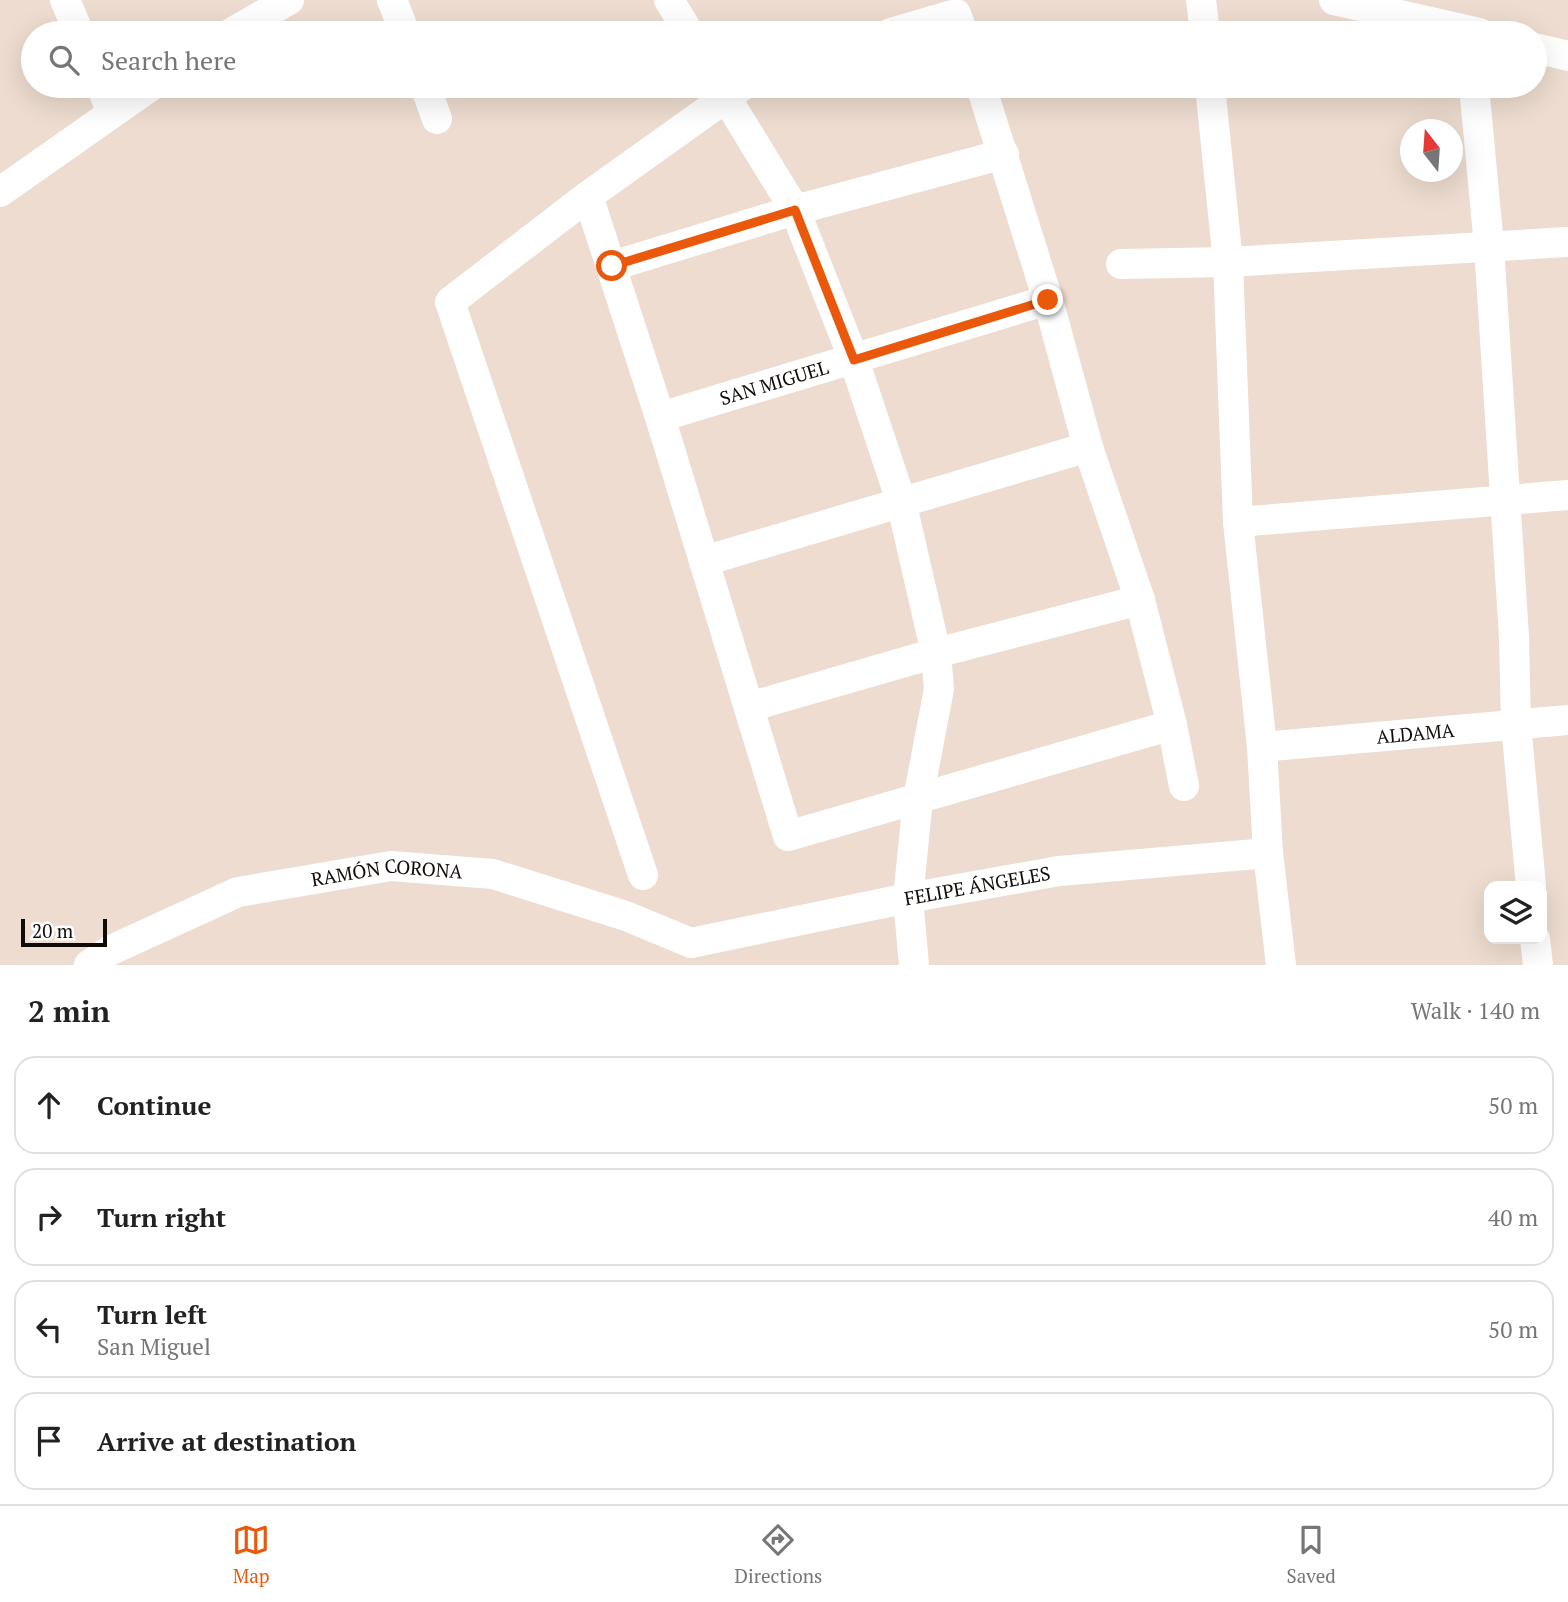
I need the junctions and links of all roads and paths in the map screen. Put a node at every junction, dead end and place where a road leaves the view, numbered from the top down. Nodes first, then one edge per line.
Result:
1 (65, 0) edge
2 (289, 0) edge
3 (392, 0) edge
4 (669, 0) edge
5 (1201, 0) edge
6 (1334, 0) edge
7 (74, 21) edge
8 (252, 21) edge
9 (400, 21) edge
10 (682, 21) edge
11 (932, 21) edge
12 (959, 21) edge
13 (1204, 21) edge
14 (1425, 21) edge
15 (1547, 51) edge
16 (1568, 56) edge
17 (105, 98) edge
18 (134, 98) edge
19 (429, 98) edge
20 (718, 98) edge
21 (733, 98) edge
22 (985, 98) edge
23 (1211, 98) edge
24 (1475, 98) edge
25 (112, 113) junction
26 (437, 119) dead end
27 (1004, 154) junction
28 (0, 192) edge
29 (588, 196) junction
30 (795, 210) junction
31 (1568, 242) edge
32 (1489, 246) junction
33 (1228, 262) junction
34 (1121, 264) dead end
35 (612, 266) junction
36 (1048, 300) junction
37 (854, 360) junction
38 (660, 417) junction
39 (1088, 447) junction
40 (1568, 495) edge
41 (1504, 498) junction
42 (901, 501) junction
43 (1238, 522) junction
44 (704, 561) junction
45 (1140, 600) junction
46 (936, 653) junction
47 (749, 707) junction
48 (1568, 720) edge
49 (1516, 724) junction
50 (1172, 725) junction
51 (1262, 747) junction
52 (1184, 786) dead end
53 (918, 799) junction
54 (1268, 853) junction
55 (643, 875) dead end
56 (1531, 881) edge
57 (908, 898) junction
58 (1536, 944) edge
59 (692, 954) edge
60 (89, 965) edge
61 (914, 965) edge
62 (1281, 965) edge
63 (1538, 965) edge

1 - 7 street
2 - 8 street
3 - 9 street
4 - 10 street
5 - 13 street
6 - 14 street
11 - 12 street
15 - 16 street
17 - 25 street
18 - 25 street
19 - 26 street
20 - 29 street
21 - 30 street
22 - 27 street
23 - 33 street
24 - 32 street
25 - 28 street
27 - 30 street
27 - 36 street
29 - 35 street
29 - 55 street
30 - 35 street
30 - 37 street
31 - 32 street
32 - 33 street
32 - 41 street
33 - 34 street
33 - 43 street
35 - 38 street
36 - 37 street, SAN MIGUEL
36 - 39 street
37 - 38 street, SAN MIGUEL
37 - 42 street
38 - 44 street
39 - 42 street
39 - 45 street
40 - 41 street
41 - 43 street
41 - 49 street
42 - 44 street
42 - 46 street
43 - 51 street
44 - 47 street
45 - 46 street
45 - 50 street
46 - 47 street
46 - 53 street
47 - 53 street
48 - 49 street, ALDAMA
49 - 51 street, ALDAMA
49 - 56 street
50 - 52 street
50 - 53 street
51 - 54 street
53 - 57 street
54 - 57 street, FELIPE ÁNGELES
54 - 62 street
57 - 59 street, FELIPE ÁNGELES
57 - 61 street
58 - 63 street
59 - 60 street, RAMÓN CORONA

